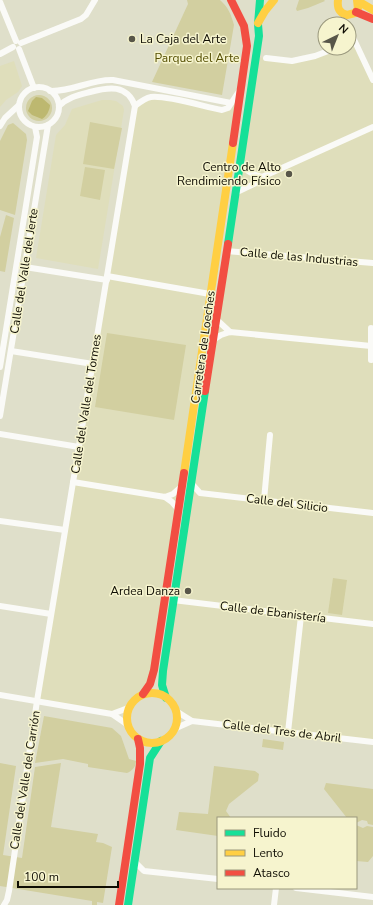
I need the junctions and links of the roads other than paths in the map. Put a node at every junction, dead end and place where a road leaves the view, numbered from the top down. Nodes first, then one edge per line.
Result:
1 (95, 0) edge
2 (232, 0) edge
3 (260, 0) edge
4 (274, 0) edge
5 (336, 1) edge
6 (358, 1) edge
7 (0, 2) edge
8 (373, 10) edge
9 (356, 12) junction
10 (342, 16) edge
11 (350, 16) edge
12 (373, 19) edge
13 (258, 24) junction
14 (17, 45) junction
15 (357, 50) edge
16 (0, 54) edge
17 (317, 55) edge
18 (266, 58) dead end
19 (373, 80) edge
20 (242, 85) junction
21 (34, 88) junction
22 (50, 91) junction
23 (231, 103) junction
24 (19, 104) junction
25 (59, 106) junction
26 (135, 106) junction
27 (5, 118) junction
28 (22, 118) junction
29 (48, 125) junction
30 (0, 126) edge
31 (373, 126) edge
32 (35, 127) junction
33 (240, 160) junction
34 (262, 177) junction
35 (235, 193) junction
36 (226, 251) junction
37 (373, 263) edge
38 (25, 267) junction
39 (107, 278) junction
40 (210, 294) junction
41 (216, 319) junction
42 (371, 328) dead end
43 (230, 332) junction
44 (213, 340) junction
45 (371, 346) junction
46 (11, 351) junction
47 (371, 360) dead end
48 (93, 364) junction
49 (0, 367) edge
50 (0, 416) edge
51 (0, 434) edge
52 (270, 435) dead end
53 (79, 447) junction
54 (73, 482) junction
55 (192, 484) junction
56 (181, 487) junction
57 (200, 493) junction
58 (165, 497) junction
59 (190, 500) junction
60 (264, 500) junction
61 (178, 510) junction
62 (373, 513) edge
63 (0, 521) edge
64 (65, 530) junction
65 (173, 600) junction
66 (0, 606) edge
67 (51, 614) junction
68 (301, 616) junction
69 (373, 624) edge
70 (143, 694) junction
71 (0, 695) edge
72 (166, 698) junction
73 (37, 701) junction
74 (128, 708) junction
75 (176, 711) junction
76 (112, 714) junction
77 (192, 721) junction
78 (128, 725) junction
79 (174, 729) junction
80 (288, 732) junction
81 (138, 739) junction
82 (161, 741) junction
83 (373, 742) edge
84 (134, 861) junction
85 (145, 871) junction
86 (132, 879) junction
87 (217, 879) edge
88 (276, 889) edge
89 (306, 889) edge
90 (373, 896) edge
91 (4, 905) edge
92 (119, 905) edge
93 (128, 905) edge
94 (274, 905) edge

1 - 14 street
2 - 20 main road, Carretera de Loeches
3 - 13 main road, Carretera de Loeches
4 - 13 main road
5 - 10 main road
6 - 8 main road
6 - 9 main road
7 - 14 street
9 - 11 main road
9 - 12 main road
13 - 33 main road, Carretera de Loeches
14 - 16 street
14 - 21 street
15 - 19 street
17 - 18 street
20 - 23 street
20 - 40 main road, Carretera de Loeches
21 - 22 street
21 - 24 street
22 - 23 street
22 - 25 street
23 - 26 street
24 - 27 street
24 - 28 street
25 - 26 street
25 - 29 street
26 - 39 street, Calle del Valle del Tormes
27 - 28 street
27 - 30 street
28 - 32 street
29 - 32 street
29 - 38 street, Calle del Valle del Jerte
31 - 34 street
32 - 49 street, Calle del Valle del Jerte
33 - 34 street
33 - 35 main road, Carretera de Loeches
34 - 35 street
35 - 36 main road, Carretera de Loeches
36 - 37 street, Calle de las Industrias
36 - 41 main road, Carretera de Loeches
38 - 39 street
38 - 46 street, Calle del Valle del Jerte
39 - 40 street
39 - 48 street, Calle del Valle del Tormes
40 - 56 main road, Carretera de Loeches
41 - 43 street
41 - 44 main road, Carretera de Loeches
42 - 45 street
43 - 44 street
43 - 45 street
44 - 55 main road, Carretera de Loeches
45 - 47 street
46 - 48 street
46 - 50 street, Calle del Valle del Jerte
48 - 53 street, Calle del Valle del Tormes
51 - 53 street
52 - 60 street
53 - 54 street, Calle del Valle del Tormes
54 - 58 street
54 - 64 street, Calle del Valle del Tormes
55 - 57 street
55 - 59 main road, Carretera de Loeches
56 - 58 street
56 - 61 main road, Carretera de Loeches
57 - 59 street
57 - 60 street, Calle del Silicio
58 - 61 street
59 - 65 main road, Carretera de Loeches
60 - 62 street, Calle del Silicio
61 - 70 main road, Carretera de Loeches
63 - 64 street
64 - 67 street, Calle del Valle del Tormes
65 - 68 street, Calle de Ebanistería
65 - 72 main road, Carretera de Loeches
66 - 67 street
67 - 73 street, Calle del Valle del Tormes
68 - 69 street, Calle de Ebanistería
68 - 80 street
70 - 72 main road
70 - 74 main road
71 - 73 street
72 - 75 main road
73 - 76 street
73 - 91 street, Calle del Valle del Carrión
74 - 76 street
74 - 78 main road
75 - 77 street, Calle del Tres de Abril
75 - 79 main road
76 - 78 street
77 - 79 street
77 - 80 street, Calle del Tres de Abril
78 - 81 main road
79 - 82 main road
80 - 83 street, Calle del Tres de Abril
81 - 82 main road
81 - 92 main road
82 - 84 main road
84 - 85 street
84 - 86 main road
85 - 86 street
85 - 87 street
86 - 93 main road
88 - 94 street
89 - 90 street

